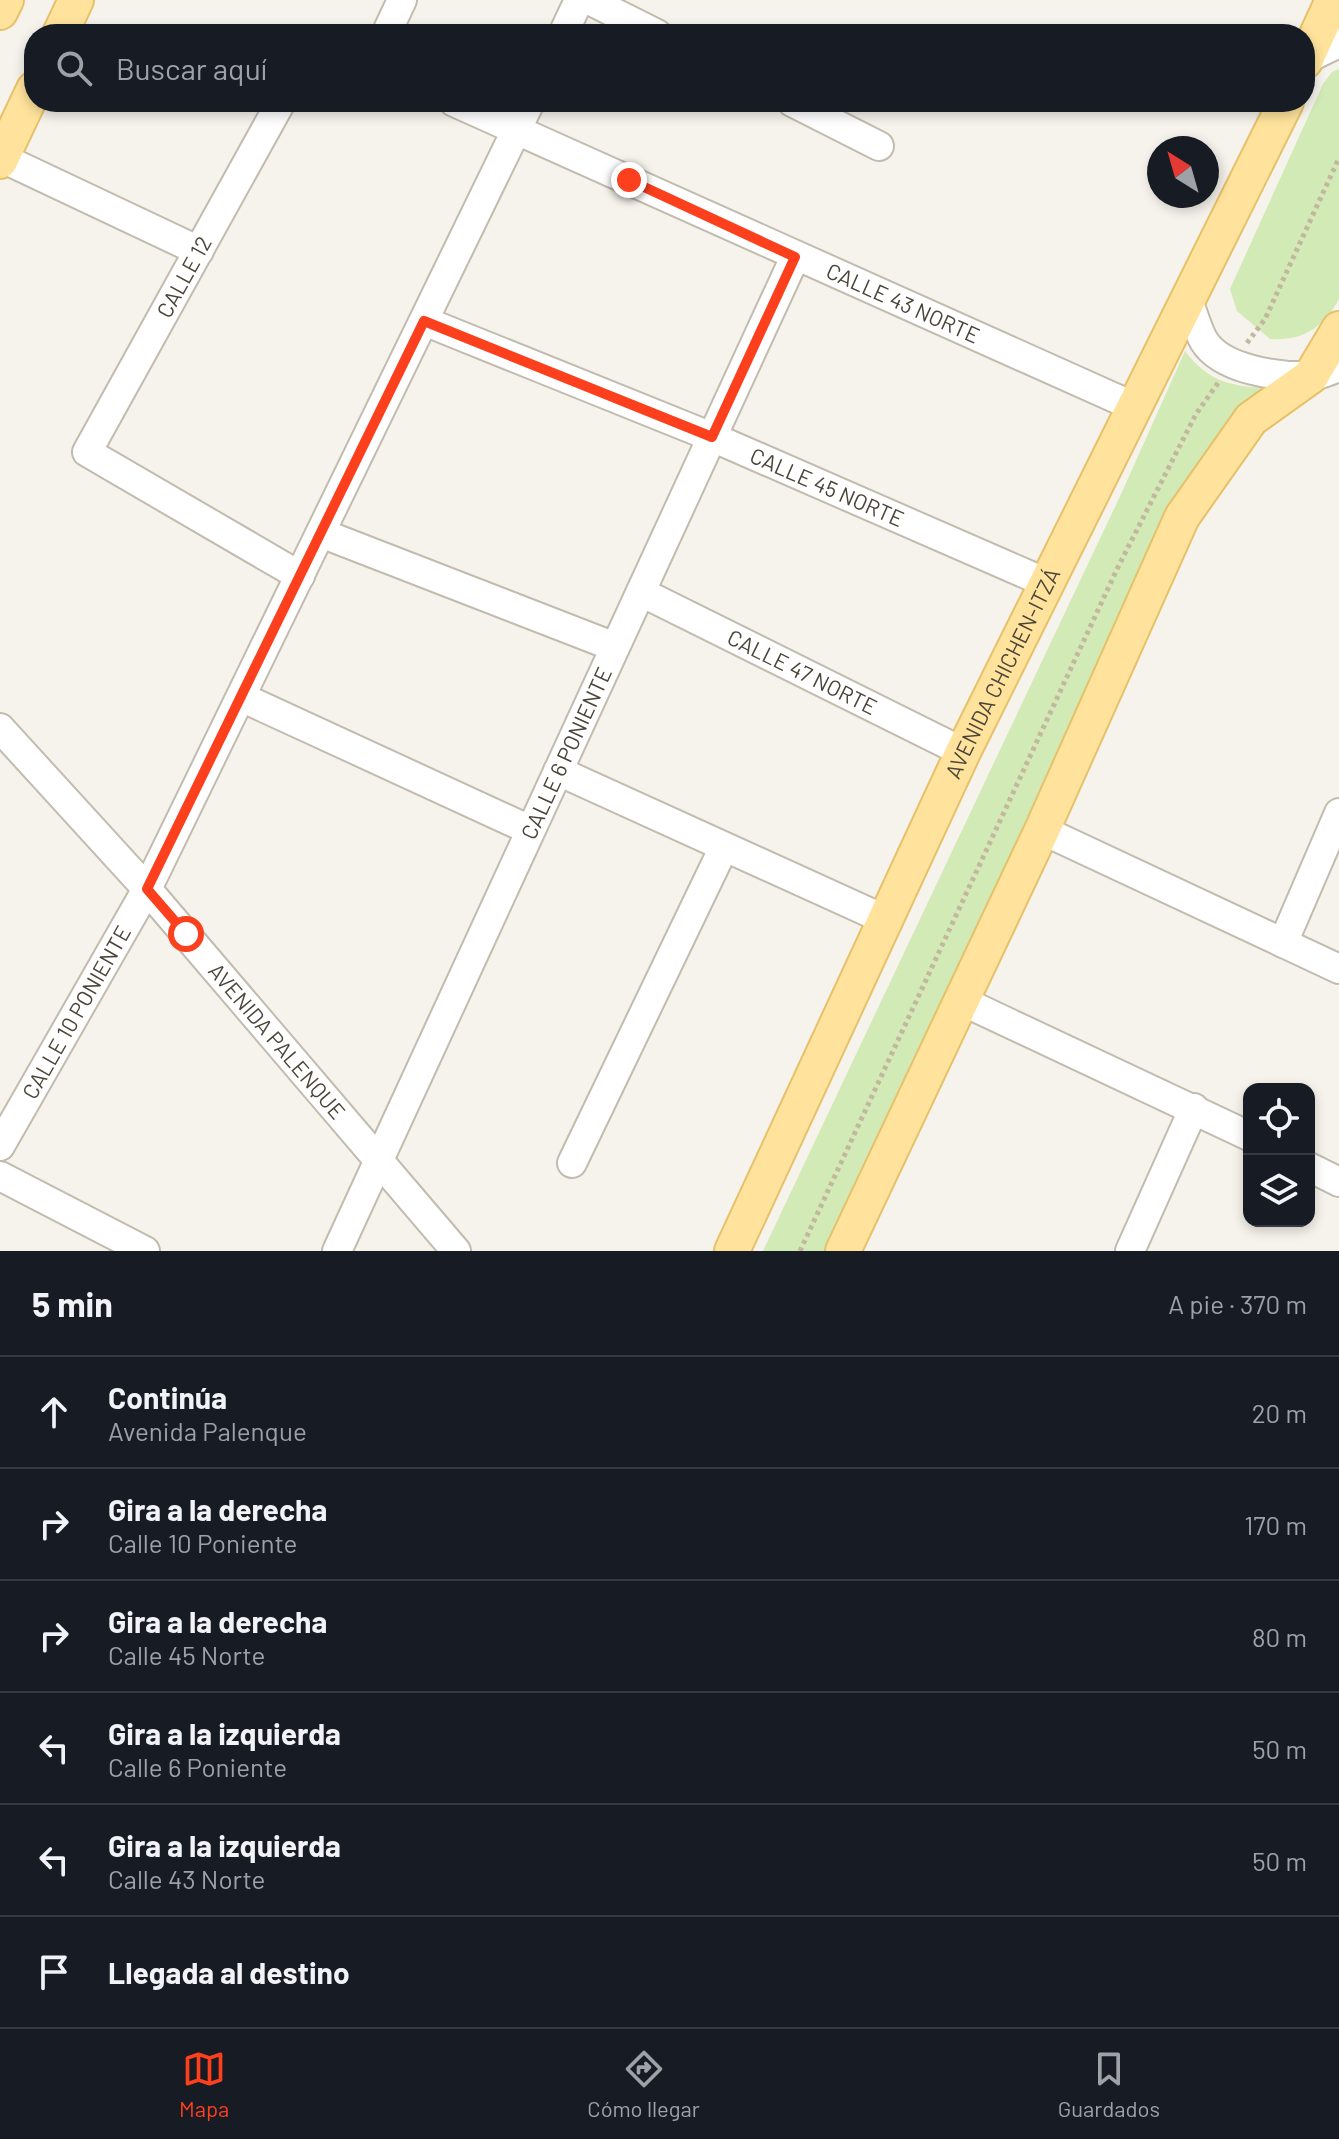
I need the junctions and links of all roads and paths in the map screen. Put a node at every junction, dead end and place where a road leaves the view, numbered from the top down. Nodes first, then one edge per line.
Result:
1 (6, 0) edge
2 (76, 0) edge
3 (402, 0) edge
4 (579, 0) edge
5 (589, 0) edge
6 (1333, 0) edge
7 (0, 12) edge
8 (65, 24) edge
9 (391, 24) edge
10 (568, 24) edge
11 (637, 24) edge
12 (1315, 40) edge
13 (1339, 43) edge
14 (1315, 55) edge
15 (24, 110) edge
16 (275, 112) edge
17 (479, 112) edge
18 (525, 112) edge
19 (812, 112) edge
20 (1281, 112) edge
21 (518, 128) junction
22 (879, 146) dead end
23 (1339, 158) edge
24 (1, 159) edge
25 (199, 251) junction
26 (795, 257) junction
27 (1188, 300) junction
28 (424, 321) junction
29 (1339, 329) edge
30 (1233, 363) junction
31 (1325, 372) edge
32 (1135, 407) junction
33 (712, 437) junction
34 (321, 533) junction
35 (300, 576) junction
36 (1049, 584) junction
37 (641, 592) junction
38 (615, 647) junction
39 (241, 697) junction
40 (0, 728) edge
41 (963, 752) junction
42 (558, 771) junction
43 (1339, 813) edge
44 (530, 830) junction
45 (1042, 830) junction
46 (724, 847) junction
47 (147, 889) junction
48 (886, 920) junction
49 (1283, 943) junction
50 (1339, 969) edge
51 (962, 1001) junction
52 (1194, 1108) junction
53 (1243, 1133) edge
54 (0, 1146) edge
55 (379, 1159) junction
56 (572, 1163) dead end
57 (1315, 1170) edge
58 (0, 1176) edge
59 (1339, 1182) edge
60 (145, 1251) edge
61 (337, 1251) edge
62 (456, 1251) edge
63 (732, 1251) edge
64 (800, 1251) edge
65 (843, 1251) edge
66 (1130, 1251) edge

1 - 7 main road
2 - 8 main road
3 - 9 street
4 - 10 street
5 - 11 street
6 - 12 main road
13 - 14 street
15 - 24 main road
16 - 25 street, CALLE 12
17 - 21 street, CALLE 43 NORTE
18 - 21 street, CALLE 10 PONIENTE
19 - 22 street
20 - 27 main road, AVENIDA CHICHEN-ITZÁ
21 - 26 street, CALLE 43 NORTE
21 - 28 street, CALLE 10 PONIENTE
23 - 30 path
24 - 25 street
25 - 35 street, CALLE 12
26 - 32 street, CALLE 43 NORTE
26 - 33 street, CALLE 6 PONIENTE
27 - 30 street
27 - 32 main road, AVENIDA CHICHEN-ITZÁ
28 - 33 street, CALLE 45 NORTE
28 - 34 street, CALLE 10 PONIENTE
29 - 31 main road
30 - 31 street
30 - 64 path
31 - 45 main road
32 - 36 main road, AVENIDA CHICHEN-ITZÁ
33 - 36 street, CALLE 45 NORTE
33 - 37 street, CALLE 6 PONIENTE
34 - 35 street, CALLE 10 PONIENTE
34 - 38 street
35 - 39 street, CALLE 10 PONIENTE
36 - 41 main road, AVENIDA CHICHEN-ITZÁ
37 - 38 street, CALLE 6 PONIENTE
37 - 41 street, CALLE 47 NORTE
38 - 42 street, CALLE 6 PONIENTE
39 - 44 street
39 - 47 street, CALLE 10 PONIENTE
40 - 47 street, AVENIDA PALENQUE
41 - 48 main road, AVENIDA CHICHEN-ITZÁ
42 - 44 street, CALLE 6 PONIENTE
42 - 46 street
43 - 49 street
44 - 55 street, CALLE 6 PONIENTE
45 - 49 street
45 - 51 main road
46 - 48 street
46 - 56 street
47 - 54 street, CALLE 10 PONIENTE
47 - 55 street, AVENIDA PALENQUE
48 - 63 main road, AVENIDA CHICHEN-ITZÁ
49 - 50 street
51 - 52 street
51 - 65 main road
52 - 53 street
52 - 66 street
55 - 61 street, CALLE 6 PONIENTE
55 - 62 street, AVENIDA PALENQUE
57 - 59 street
58 - 60 street

